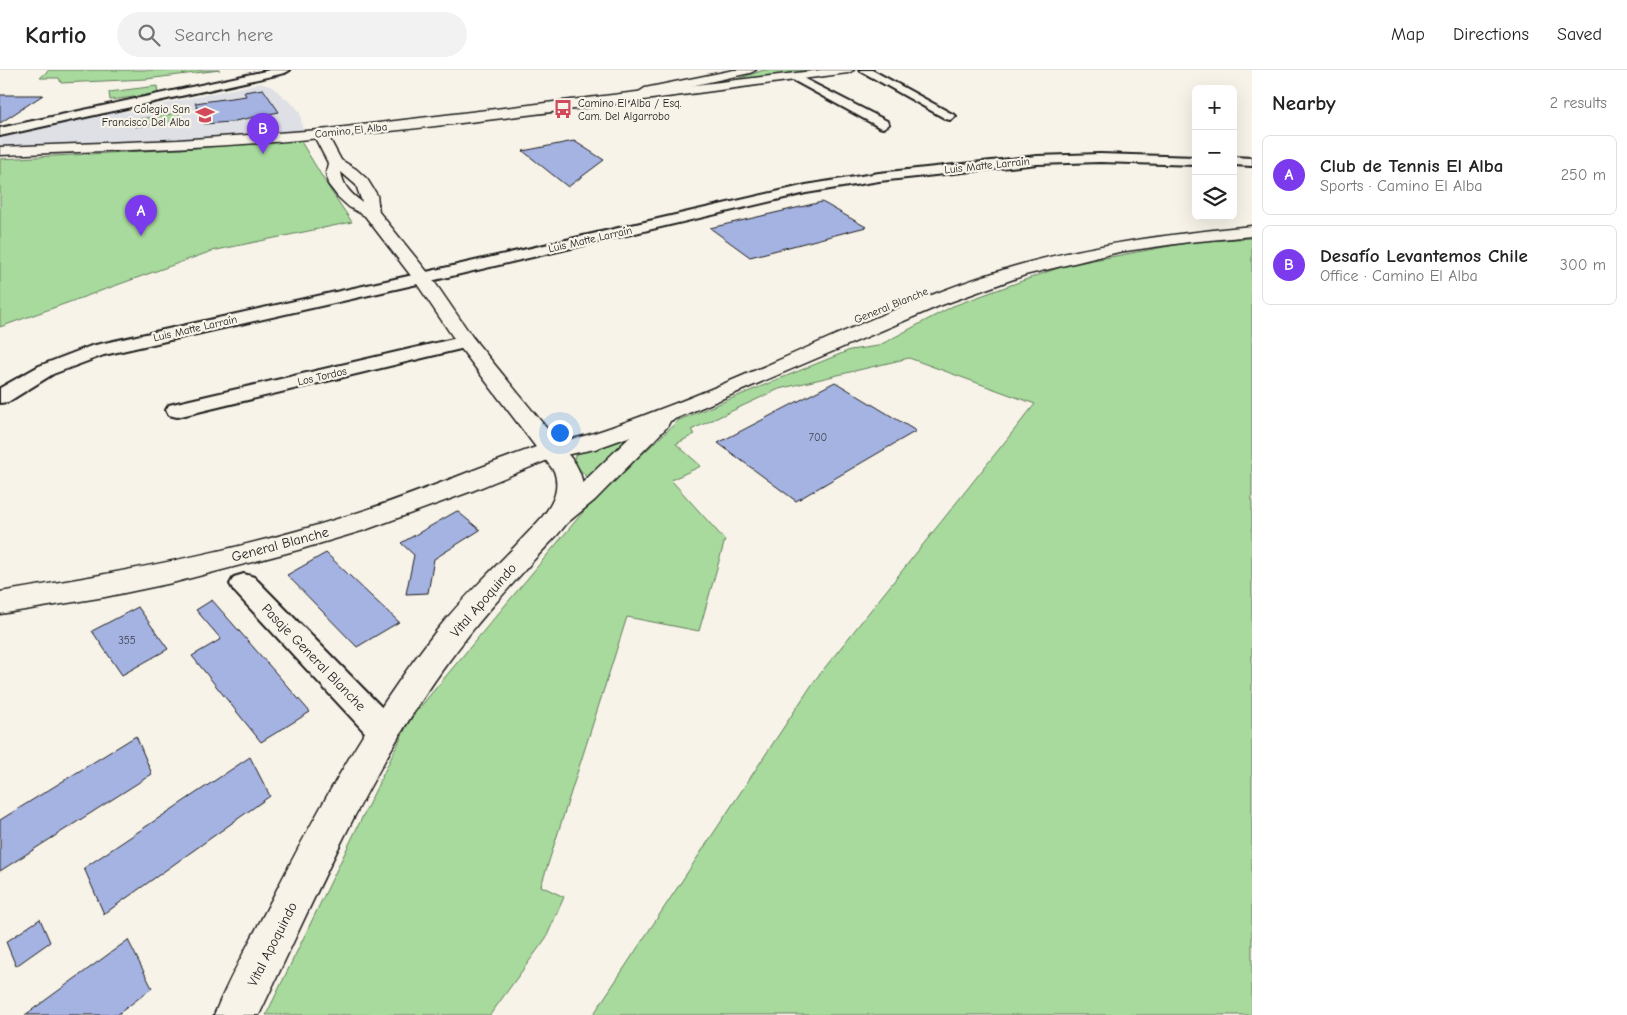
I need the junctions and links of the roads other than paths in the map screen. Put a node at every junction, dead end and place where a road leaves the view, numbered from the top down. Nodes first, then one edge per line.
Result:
1 (285, 70) edge
2 (750, 70) edge
3 (757, 70) edge
4 (848, 70) edge
5 (852, 70) edge
6 (864, 70) edge
7 (795, 77) junction
8 (707, 85) junction
9 (682, 91) junction
10 (645, 92) junction
11 (550, 106) junction
12 (950, 116) dead end
13 (883, 124) dead end
14 (0, 132) edge
15 (320, 134) junction
16 (150, 146) junction
17 (0, 151) edge
18 (0, 156) edge
19 (1192, 161) edge
20 (1237, 162) edge
21 (1252, 162) edge
22 (335, 163) junction
23 (371, 213) junction
24 (1252, 224) edge
25 (1252, 233) edge
26 (422, 278) junction
27 (466, 342) junction
28 (0, 397) edge
29 (673, 402) junction
30 (630, 408) dead end
31 (177, 410) dead end
32 (550, 450) junction
33 (558, 516) junction
34 (244, 584) dead end
35 (0, 603) edge
36 (384, 730) junction
37 (236, 1015) edge

1 - 14 street
2 - 10 main road
3 - 8 main road
4 - 5 main road, Camino El Alba
4 - 7 main road, Camino El Alba
4 - 8 main road, Camino El Alba
6 - 12 street
7 - 9 main road, Camino El Alba
7 - 13 street
8 - 9 main road
8 - 10 main road, Camino El Alba
9 - 11 main road, Camino El Alba
10 - 11 main road, Camino El Alba
11 - 15 main road, Camino El Alba
15 - 16 main road, Camino El Alba
15 - 22 main road, Vital Apoquindo
16 - 17 main road, Camino El Alba
16 - 18 main road, Camino El Alba
19 - 26 street, Luis Matte Larraín
20 - 21 street
22 - 23 main road, Vital Apoquindo
22 - 23 main road, Vital Apoquindo
23 - 26 main road, Vital Apoquindo
24 - 29 main road, General Blanche
25 - 29 main road, General Blanche
26 - 27 main road, Vital Apoquindo
26 - 28 street, Luis Matte Larraín
27 - 31 street, Los Tordos
27 - 32 main road, Vital Apoquindo
29 - 32 main road, General Blanche
29 - 33 main road
30 - 32 main road, General Blanche
32 - 33 main road, Vital Apoquindo
32 - 35 main road, General Blanche
33 - 36 main road, Vital Apoquindo
34 - 36 street, Pasaje General Blanche
36 - 37 main road, Vital Apoquindo

